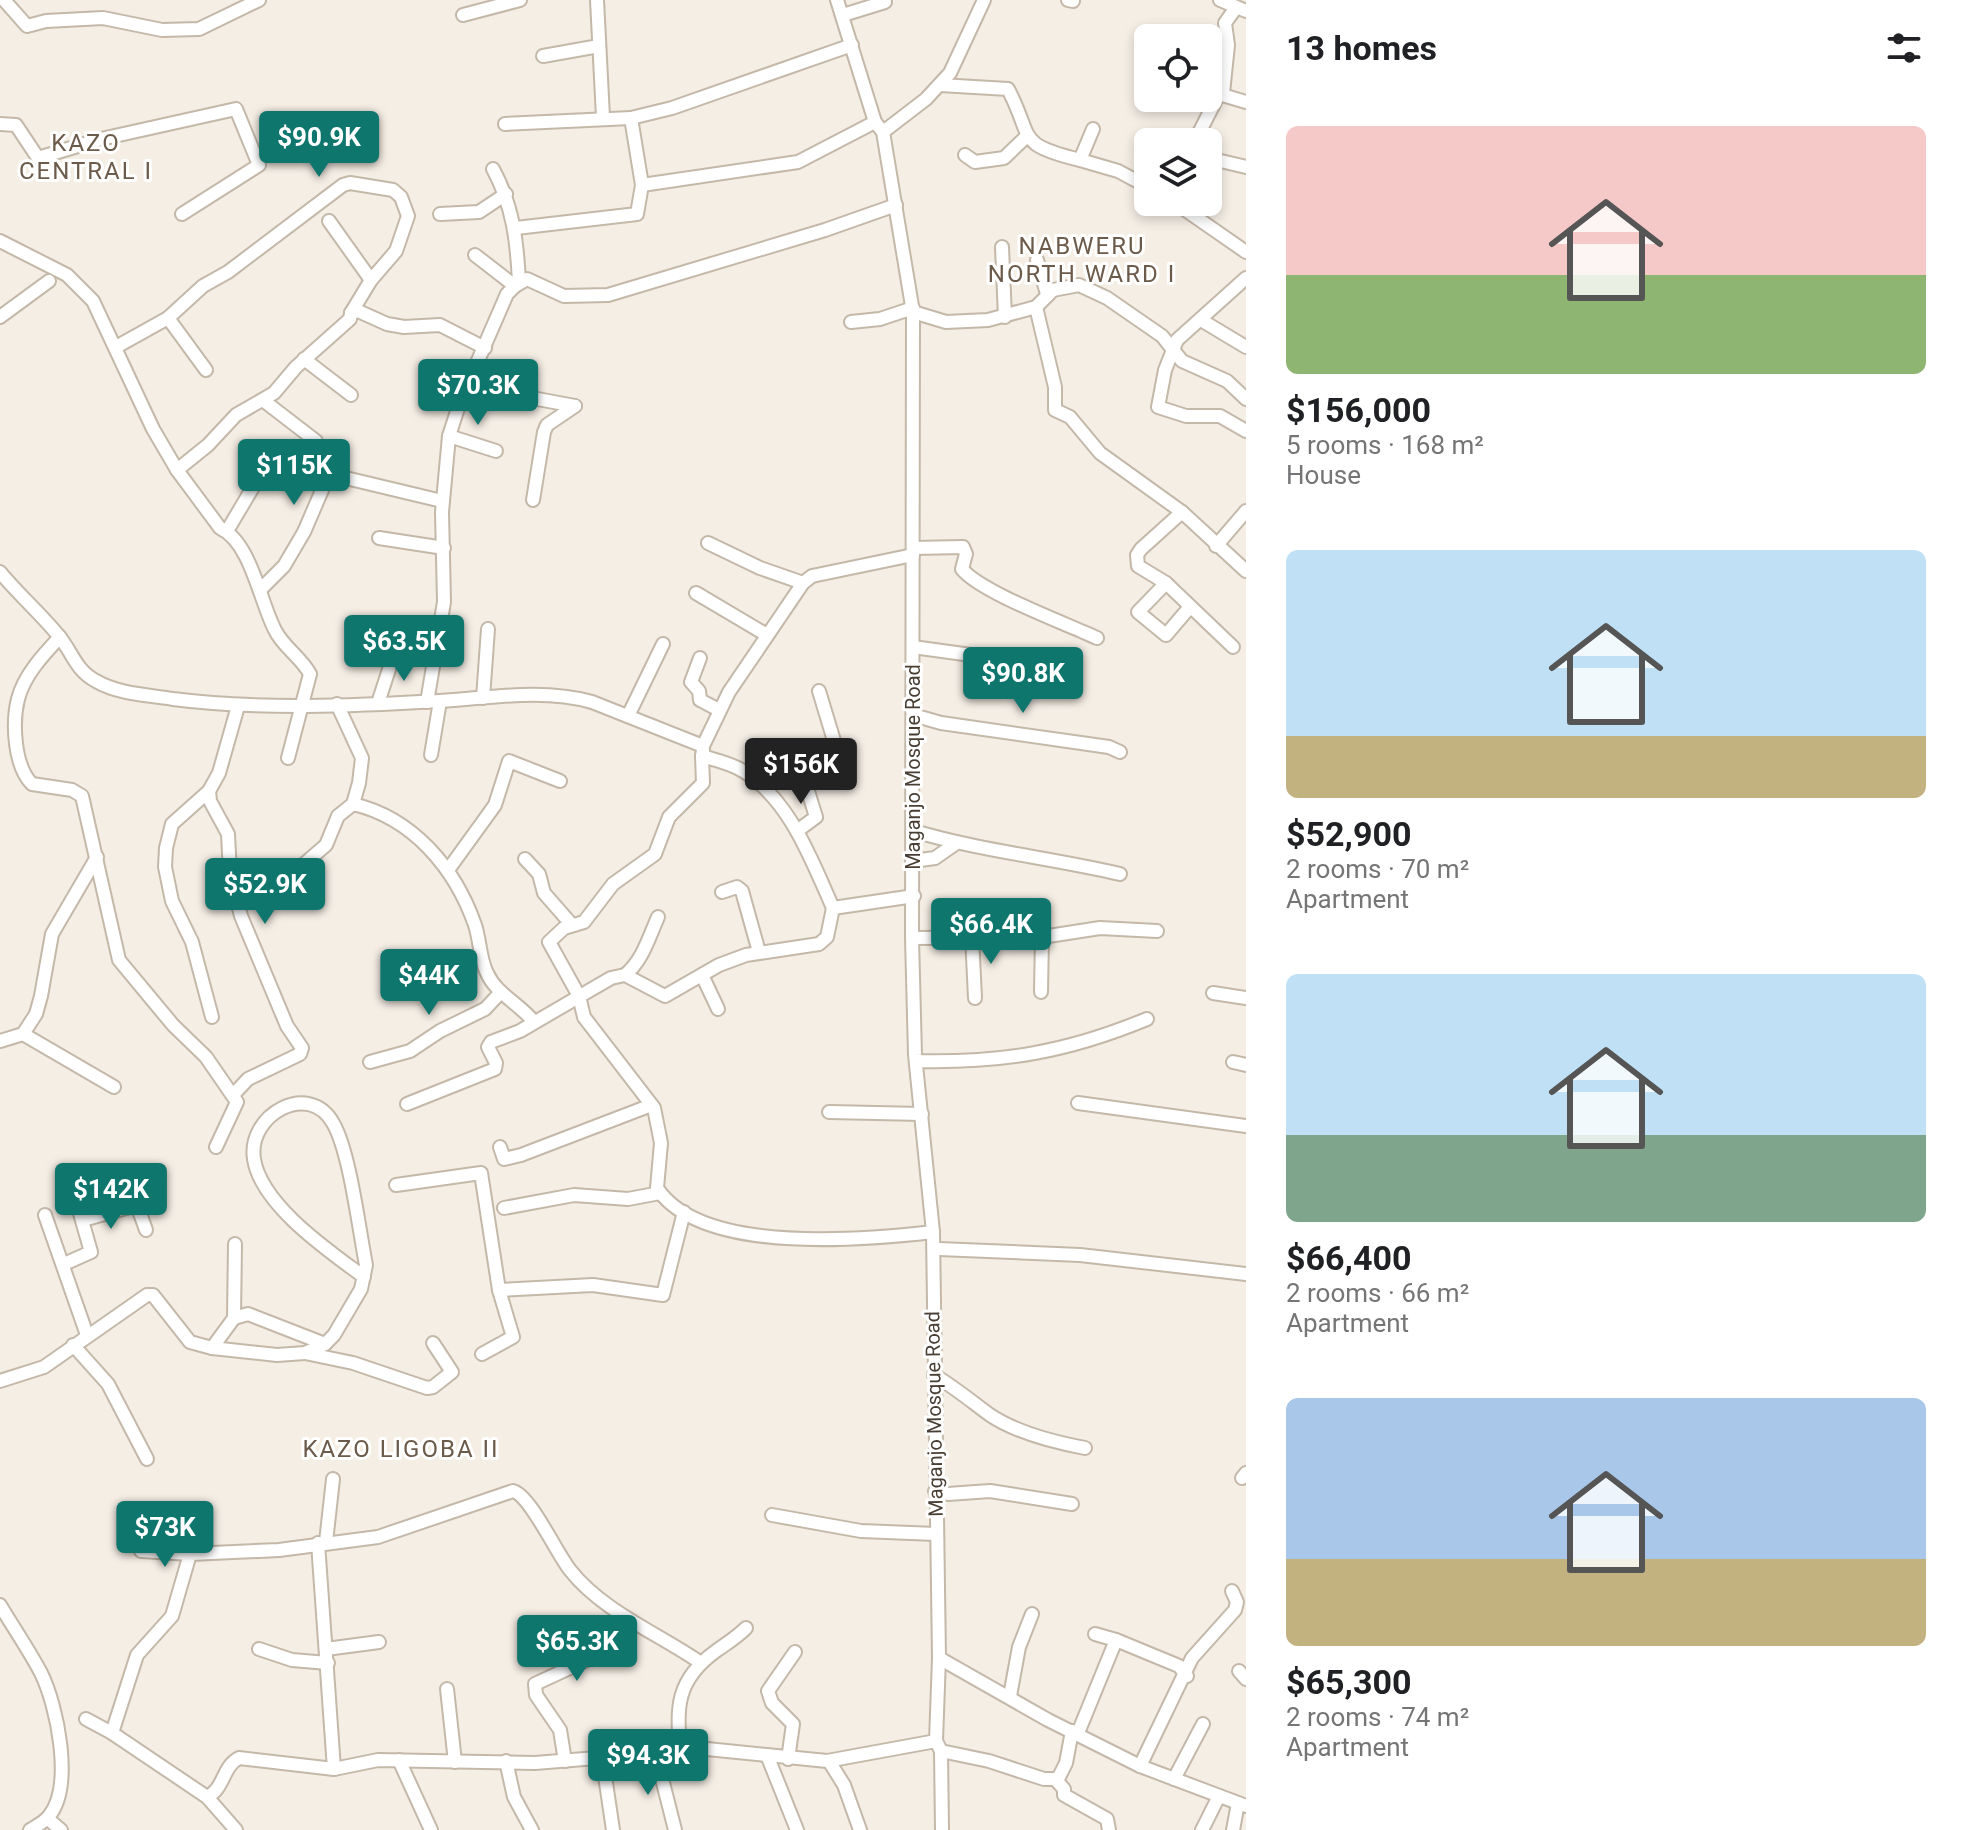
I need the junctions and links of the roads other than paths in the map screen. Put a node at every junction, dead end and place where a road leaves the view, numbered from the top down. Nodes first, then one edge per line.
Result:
1 (4, 0) edge
2 (259, 0) edge
3 (520, 0) edge
4 (597, 0) edge
5 (837, 0) edge
6 (984, 0) edge
7 (1220, 0) edge
8 (885, 2) dead end
9 (1241, 10) edge
10 (463, 15) dead end
11 (843, 15) junction
12 (852, 45) junction
13 (599, 46) junction
14 (543, 56) dead end
15 (1222, 65) edge
16 (1225, 66) junction
17 (940, 85) junction
18 (1223, 93) junction
19 (1246, 102) edge
20 (603, 117) junction
21 (631, 118) junction
22 (0, 124) edge
23 (505, 124) dead end
24 (879, 127) junction
25 (1200, 128) edge
26 (1093, 129) dead end
27 (1027, 136) junction
28 (965, 155) dead end
29 (1080, 160) junction
30 (1222, 161) edge
31 (1246, 167) edge
32 (493, 169) dead end
33 (1134, 180) edge
34 (642, 185) junction
35 (506, 194) junction
36 (896, 205) junction
37 (182, 214) dead end
38 (440, 214) dead end
39 (1194, 216) edge
40 (329, 221) dead end
41 (516, 228) junction
42 (0, 241) edge
43 (1002, 247) dead end
44 (1246, 252) edge
45 (475, 255) dead end
46 (1037, 260) dead end
47 (1246, 278) edge
48 (371, 280) junction
49 (49, 281) dead end
50 (517, 284) junction
51 (1047, 294) junction
52 (1036, 307) junction
53 (913, 310) junction
54 (351, 313) junction
55 (0, 317) edge
56 (1005, 317) junction
57 (168, 318) junction
58 (1201, 320) junction
59 (851, 322) dead end
60 (116, 347) junction
61 (1173, 347) junction
62 (1246, 347) edge
63 (485, 348) junction
64 (304, 359) junction
65 (206, 370) dead end
66 (466, 390) junction
67 (351, 395) dead end
68 (1245, 396) edge
69 (264, 401) junction
70 (1246, 431) edge
71 (449, 436) junction
72 (316, 441) dead end
73 (496, 451) dead end
74 (177, 470) junction
75 (262, 472) dead end
76 (533, 500) dead end
77 (442, 501) junction
78 (1246, 511) edge
79 (1182, 512) junction
80 (227, 531) junction
81 (379, 538) dead end
82 (708, 543) dead end
83 (1216, 546) junction
84 (444, 548) junction
85 (913, 551) junction
86 (1246, 571) edge
87 (0, 572) edge
88 (803, 583) junction
89 (1166, 583) junction
90 (261, 589) junction
91 (696, 593) dead end
92 (1189, 608) junction
93 (488, 629) dead end
94 (767, 635) junction
95 (60, 637) junction
96 (1097, 638) dead end
97 (663, 644) dead end
98 (913, 647) junction
99 (1233, 647) dead end
100 (395, 651) dead end
101 (700, 658) dead end
102 (1022, 662) dead end
103 (819, 691) dead end
104 (483, 698) junction
105 (434, 701) junction
106 (301, 703) junction
107 (378, 703) junction
108 (337, 704) junction
109 (238, 706) junction
110 (719, 710) junction
111 (913, 715) junction
112 (628, 716) junction
113 (702, 751) junction
114 (1120, 752) dead end
115 (431, 755) dead end
116 (288, 758) dead end
117 (560, 781) dead end
118 (209, 791) junction
119 (353, 804) junction
120 (797, 831) junction
121 (914, 831) junction
122 (955, 844) junction
123 (97, 857) junction
124 (525, 859) dead end
125 (913, 861) junction
126 (303, 865) dead end
127 (448, 870) junction
128 (1120, 874) dead end
129 (722, 892) dead end
130 (914, 896) junction
131 (833, 908) junction
132 (658, 917) dead end
133 (572, 925) junction
134 (1157, 931) dead end
135 (972, 936) junction
136 (1042, 937) junction
137 (912, 938) junction
138 (759, 952) junction
139 (625, 975) junction
140 (702, 975) junction
141 (501, 992) junction
142 (1041, 992) dead end
143 (1213, 993) dead end
144 (579, 996) junction
145 (975, 998) dead end
146 (1246, 998) edge
147 (718, 1009) dead end
148 (212, 1017) dead end
149 (1147, 1019) dead end
150 (534, 1022) junction
151 (23, 1034) junction
152 (0, 1041) edge
153 (916, 1061) junction
154 (370, 1062) dead end
155 (114, 1087) dead end
156 (233, 1095) junction
157 (1078, 1103) dead end
158 (407, 1104) dead end
159 (649, 1106) junction
160 (829, 1112) dead end
161 (922, 1114) junction
162 (1246, 1126) edge
163 (216, 1147) dead end
164 (500, 1147) dead end
165 (396, 1185) dead end
166 (660, 1193) junction
167 (75, 1196) dead end
168 (504, 1208) dead end
169 (684, 1212) junction
170 (45, 1215) dead end
171 (83, 1220) junction
172 (146, 1230) dead end
173 (933, 1232) junction
174 (235, 1244) dead end
175 (939, 1249) dead end
176 (64, 1264) junction
177 (1246, 1274) edge
178 (364, 1277) junction
179 (499, 1290) junction
180 (234, 1318) junction
181 (87, 1335) junction
182 (433, 1343) dead end
183 (325, 1344) junction
184 (73, 1345) junction
185 (212, 1348) junction
186 (305, 1353) junction
187 (482, 1354) dead end
188 (934, 1375) junction
189 (0, 1381) edge
190 (1085, 1448) dead end
191 (147, 1459) dead end
192 (333, 1479) dead end
193 (935, 1491) junction
194 (1072, 1504) dead end
195 (772, 1515) dead end
196 (936, 1534) junction
197 (322, 1543) junction
198 (141, 1551) dead end
199 (190, 1554) junction
200 (1232, 1591) dead end
201 (0, 1605) edge
202 (1032, 1614) dead end
203 (746, 1628) dead end
204 (1095, 1634) dead end
205 (1116, 1640) junction
206 (379, 1642) dead end
207 (259, 1649) dead end
208 (326, 1649) junction
209 (795, 1652) dead end
210 (593, 1657) dead end
211 (939, 1658) junction
212 (328, 1663) junction
213 (701, 1663) junction
214 (1187, 1676) junction
215 (447, 1689) dead end
216 (1010, 1696) junction
217 (86, 1719) dead end
218 (1203, 1724) dead end
219 (1075, 1732) junction
220 (112, 1733) junction
221 (938, 1746) junction
222 (681, 1751) junction
223 (656, 1755) junction
224 (767, 1755) junction
225 (602, 1756) junction
226 (788, 1759) junction
227 (399, 1760) junction
228 (506, 1761) junction
229 (565, 1761) junction
230 (829, 1761) junction
231 (455, 1762) junction
232 (1140, 1766) junction
233 (334, 1769) junction
234 (1055, 1779) junction
235 (1174, 1779) junction
236 (1219, 1796) junction
237 (207, 1797) junction
238 (1242, 1804) edge
239 (48, 1819) junction
240 (30, 1830) edge
241 (61, 1830) edge
242 (236, 1830) edge
243 (431, 1830) edge
244 (532, 1830) edge
245 (613, 1830) edge
246 (675, 1830) edge
247 (797, 1830) edge
248 (860, 1830) edge
249 (942, 1830) edge
250 (1109, 1830) edge
251 (1202, 1830) edge
252 (1233, 1830) edge

1 - 2 street
3 - 10 street
4 - 13 street
5 - 11 street, Maganjo Mosque Road
6 - 17 street
7 - 9 street
8 - 11 street
9 - 16 street
11 - 12 street, Maganjo Mosque Road
12 - 21 street
12 - 24 street, Maganjo Mosque Road
13 - 14 street
13 - 20 street
15 - 16 street
16 - 18 street
17 - 24 street
17 - 27 street
18 - 19 street
18 - 25 street
20 - 21 street
20 - 23 street
21 - 34 street
22 - 37 street
24 - 34 street
24 - 36 street, Maganjo Mosque Road
26 - 29 street
27 - 28 street
27 - 29 street
29 - 33 street
30 - 31 street
32 - 35 street
34 - 41 street
35 - 38 street
35 - 41 street
36 - 50 street
36 - 53 street, Maganjo Mosque Road
39 - 44 street
40 - 48 street
41 - 50 street
42 - 60 street
43 - 56 street
45 - 50 street
46 - 51 street
47 - 58 street
48 - 54 street
48 - 57 street
49 - 55 street
50 - 63 street
51 - 52 street
51 - 61 street
52 - 56 street
52 - 79 street
53 - 56 street
53 - 59 street
53 - 85 street, Maganjo Mosque Road
54 - 63 street
54 - 64 street
57 - 60 street
57 - 65 street
58 - 61 street
58 - 62 street
60 - 74 street
61 - 68 street
61 - 70 street
63 - 66 street
64 - 67 street
64 - 69 street
66 - 71 street
66 - 76 street
69 - 72 street
69 - 74 street
71 - 73 street
71 - 77 street
74 - 80 street
75 - 80 street
77 - 84 street
77 - 90 street
78 - 83 street
79 - 83 street
79 - 89 street
80 - 90 street
81 - 84 street
82 - 88 street
83 - 86 street
84 - 105 street
85 - 88 street
85 - 96 street
85 - 98 street, Maganjo Mosque Road
87 - 95 street
88 - 94 street
89 - 92 street
89 - 92 street
90 - 106 street
91 - 94 street
92 - 99 street
93 - 104 street
94 - 110 street
95 - 109 street
95 - 123 street
97 - 112 street
98 - 102 street
98 - 111 street, Maganjo Mosque Road
100 - 107 street
101 - 110 street
103 - 120 street
104 - 105 street
104 - 112 street
105 - 107 street
105 - 115 street
106 - 108 street
106 - 109 street
106 - 116 street
107 - 108 street
108 - 119 street
109 - 118 street
110 - 113 street
111 - 114 street
111 - 121 street, Maganjo Mosque Road
112 - 113 street
113 - 120 street
113 - 133 street
117 - 127 street
118 - 148 street
118 - 156 street
119 - 126 street
119 - 127 street
120 - 131 street
121 - 122 street
121 - 125 street, Maganjo Mosque Road
122 - 125 street
122 - 128 street
123 - 151 street
123 - 156 street
124 - 133 street
125 - 130 street, Maganjo Mosque Road
127 - 141 street
129 - 138 street
130 - 131 street
130 - 137 street, Maganjo Mosque Road
131 - 138 street
132 - 139 street
133 - 144 street
134 - 136 street
135 - 136 street
135 - 137 street
135 - 145 street
136 - 142 street
137 - 153 street, Maganjo Mosque Road
138 - 140 street
139 - 140 street
139 - 144 street
140 - 147 street
141 - 150 street
141 - 154 street
143 - 146 street
144 - 150 street
144 - 159 street
149 - 153 street
150 - 158 street
151 - 152 street
151 - 155 street
153 - 161 street, Maganjo Mosque Road
156 - 163 street
157 - 162 street
159 - 164 street
159 - 166 street
160 - 161 street
161 - 173 street, Maganjo Mosque Road
165 - 179 street
166 - 168 street
166 - 169 street
167 - 171 street
169 - 173 street
169 - 179 street
170 - 176 street
171 - 172 street
171 - 176 street
173 - 188 street, Maganjo Mosque Road
174 - 180 street
175 - 177 street
176 - 181 street
178 - 178 street
178 - 183 street
179 - 187 street
180 - 183 street
180 - 185 street
181 - 184 street
181 - 185 street
182 - 186 street
183 - 186 street
184 - 189 street
184 - 191 street
185 - 186 street
188 - 190 street
188 - 193 street, Maganjo Mosque Road
192 - 197 street
193 - 194 street
193 - 196 street, Maganjo Mosque Road
195 - 196 street
196 - 211 street, Maganjo Mosque Road
197 - 199 street
197 - 208 street
197 - 213 street
198 - 199 street
199 - 220 street
200 - 214 street
201 - 239 street
202 - 216 street
203 - 213 street
204 - 205 street
205 - 214 street
205 - 219 street
206 - 208 street
207 - 212 street
208 - 212 street
209 - 226 street
210 - 229 street
211 - 216 street
211 - 221 street, Maganjo Mosque Road
212 - 233 street
213 - 222 street
214 - 232 street
215 - 231 street
216 - 219 street
217 - 220 street
218 - 235 street
219 - 232 street
219 - 234 street
220 - 237 street
221 - 230 street
221 - 234 street
221 - 249 street, Maganjo Mosque Road
222 - 223 street
222 - 224 street
223 - 225 street
223 - 246 street
224 - 226 street
224 - 247 street
225 - 229 street
225 - 245 street
226 - 230 street
227 - 231 street
227 - 233 street
227 - 243 street
228 - 229 street
228 - 231 street
228 - 244 street
230 - 248 street
232 - 235 street
233 - 237 street
234 - 250 street
235 - 236 street
236 - 238 street
236 - 251 street
237 - 242 street
238 - 252 street
239 - 240 street
239 - 241 street

